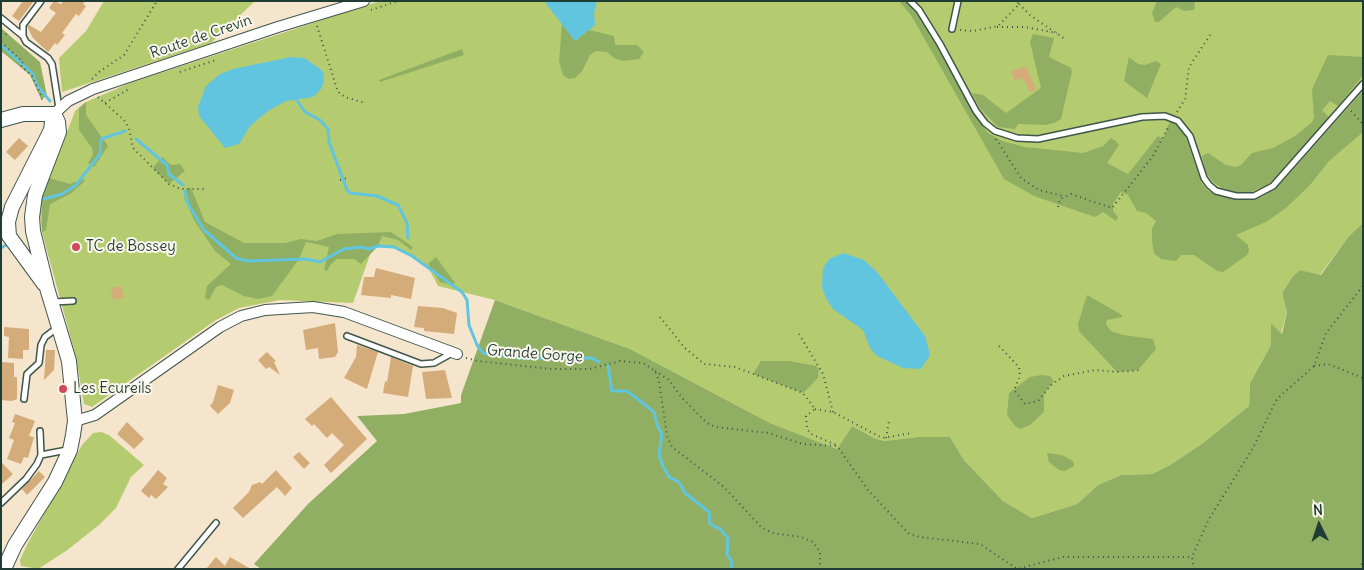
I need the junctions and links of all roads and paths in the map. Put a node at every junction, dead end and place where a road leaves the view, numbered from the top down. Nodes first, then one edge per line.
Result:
1 (40, 1) edge
2 (157, 1) edge
3 (364, 1) edge
4 (398, 1) edge
5 (958, 1) edge
6 (912, 2) edge
7 (1017, 2) edge
8 (371, 10) dead end
9 (1, 18) edge
10 (994, 27) junction
11 (309, 28) dead end
12 (952, 29) joint
13 (1212, 32) dead end
14 (1057, 33) junction
15 (24, 36) junction
16 (1066, 39) dead end
17 (1, 42) edge
18 (218, 59) dead end
19 (178, 72) dead end
20 (1363, 84) edge
21 (132, 87) dead end
22 (93, 89) junction
23 (42, 102) dead end
24 (105, 102) junction
25 (365, 103) dead end
26 (1343, 105) junction
27 (56, 111) junction
28 (1171, 117) junction
29 (1, 120) edge
30 (985, 123) junction
31 (1363, 124) edge
32 (348, 178) dead end
33 (340, 180) dead end
34 (204, 189) dead end
35 (1063, 196) junction
36 (1058, 207) dead end
37 (1363, 286) edge
38 (47, 288) junction
39 (73, 301) dead end
40 (51, 302) junction
41 (660, 317) dead end
42 (59, 327) junction
43 (799, 334) dead end
44 (348, 336) dead end
45 (999, 346) dead end
46 (455, 354) junction
47 (1314, 366) junction
48 (1142, 370) dead end
49 (656, 371) junction
50 (1363, 378) edge
51 (24, 399) dead end
52 (815, 409) junction
53 (833, 412) junction
54 (75, 421) junction
55 (889, 421) dead end
56 (40, 430) dead end
57 (912, 432) dead end
58 (886, 438) junction
59 (837, 446) junction
60 (70, 450) junction
61 (41, 455) junction
62 (1, 504) edge
63 (216, 523) dead end
64 (1192, 557) junction
65 (5, 559) edge
66 (1363, 562) edge
67 (178, 569) edge
68 (820, 569) edge
69 (1194, 569) edge
70 (1360, 569) edge

1 - 15 lane
2 - 22 path
3 - 22 street, Route de Crevin
4 - 8 path
5 - 12 lane
6 - 30 lane
7 - 10 path
7 - 14 path
9 - 15 lane
10 - 12 path
10 - 14 path
11 - 25 path
13 - 28 path
14 - 16 path
15 - 27 lane
17 - 23 path
18 - 19 path
20 - 26 lane
21 - 24 path
22 - 24 path
22 - 27 street, Route de Crevin
24 - 34 path
26 - 28 lane
26 - 31 path
27 - 29 street
27 - 38 street
27 - 38 street
28 - 30 lane
28 - 35 path
30 - 35 path
32 - 33 path
35 - 36 path
37 - 47 path
38 - 40 street
39 - 40 lane
40 - 42 street
41 - 52 path
42 - 51 lane
42 - 54 street
43 - 53 path
44 - 46 lane
45 - 48 path
46 - 49 path, Grande Gorge
46 - 54 street
47 - 50 path
47 - 64 path
49 - 59 path, Grande Gorge
49 - 68 path
52 - 53 path
52 - 59 path
53 - 58 path
54 - 60 street
55 - 58 path
56 - 61 lane
57 - 58 path
59 - 64 path
60 - 61 lane
60 - 65 street
61 - 62 lane
63 - 67 lane
64 - 69 path
66 - 70 path

